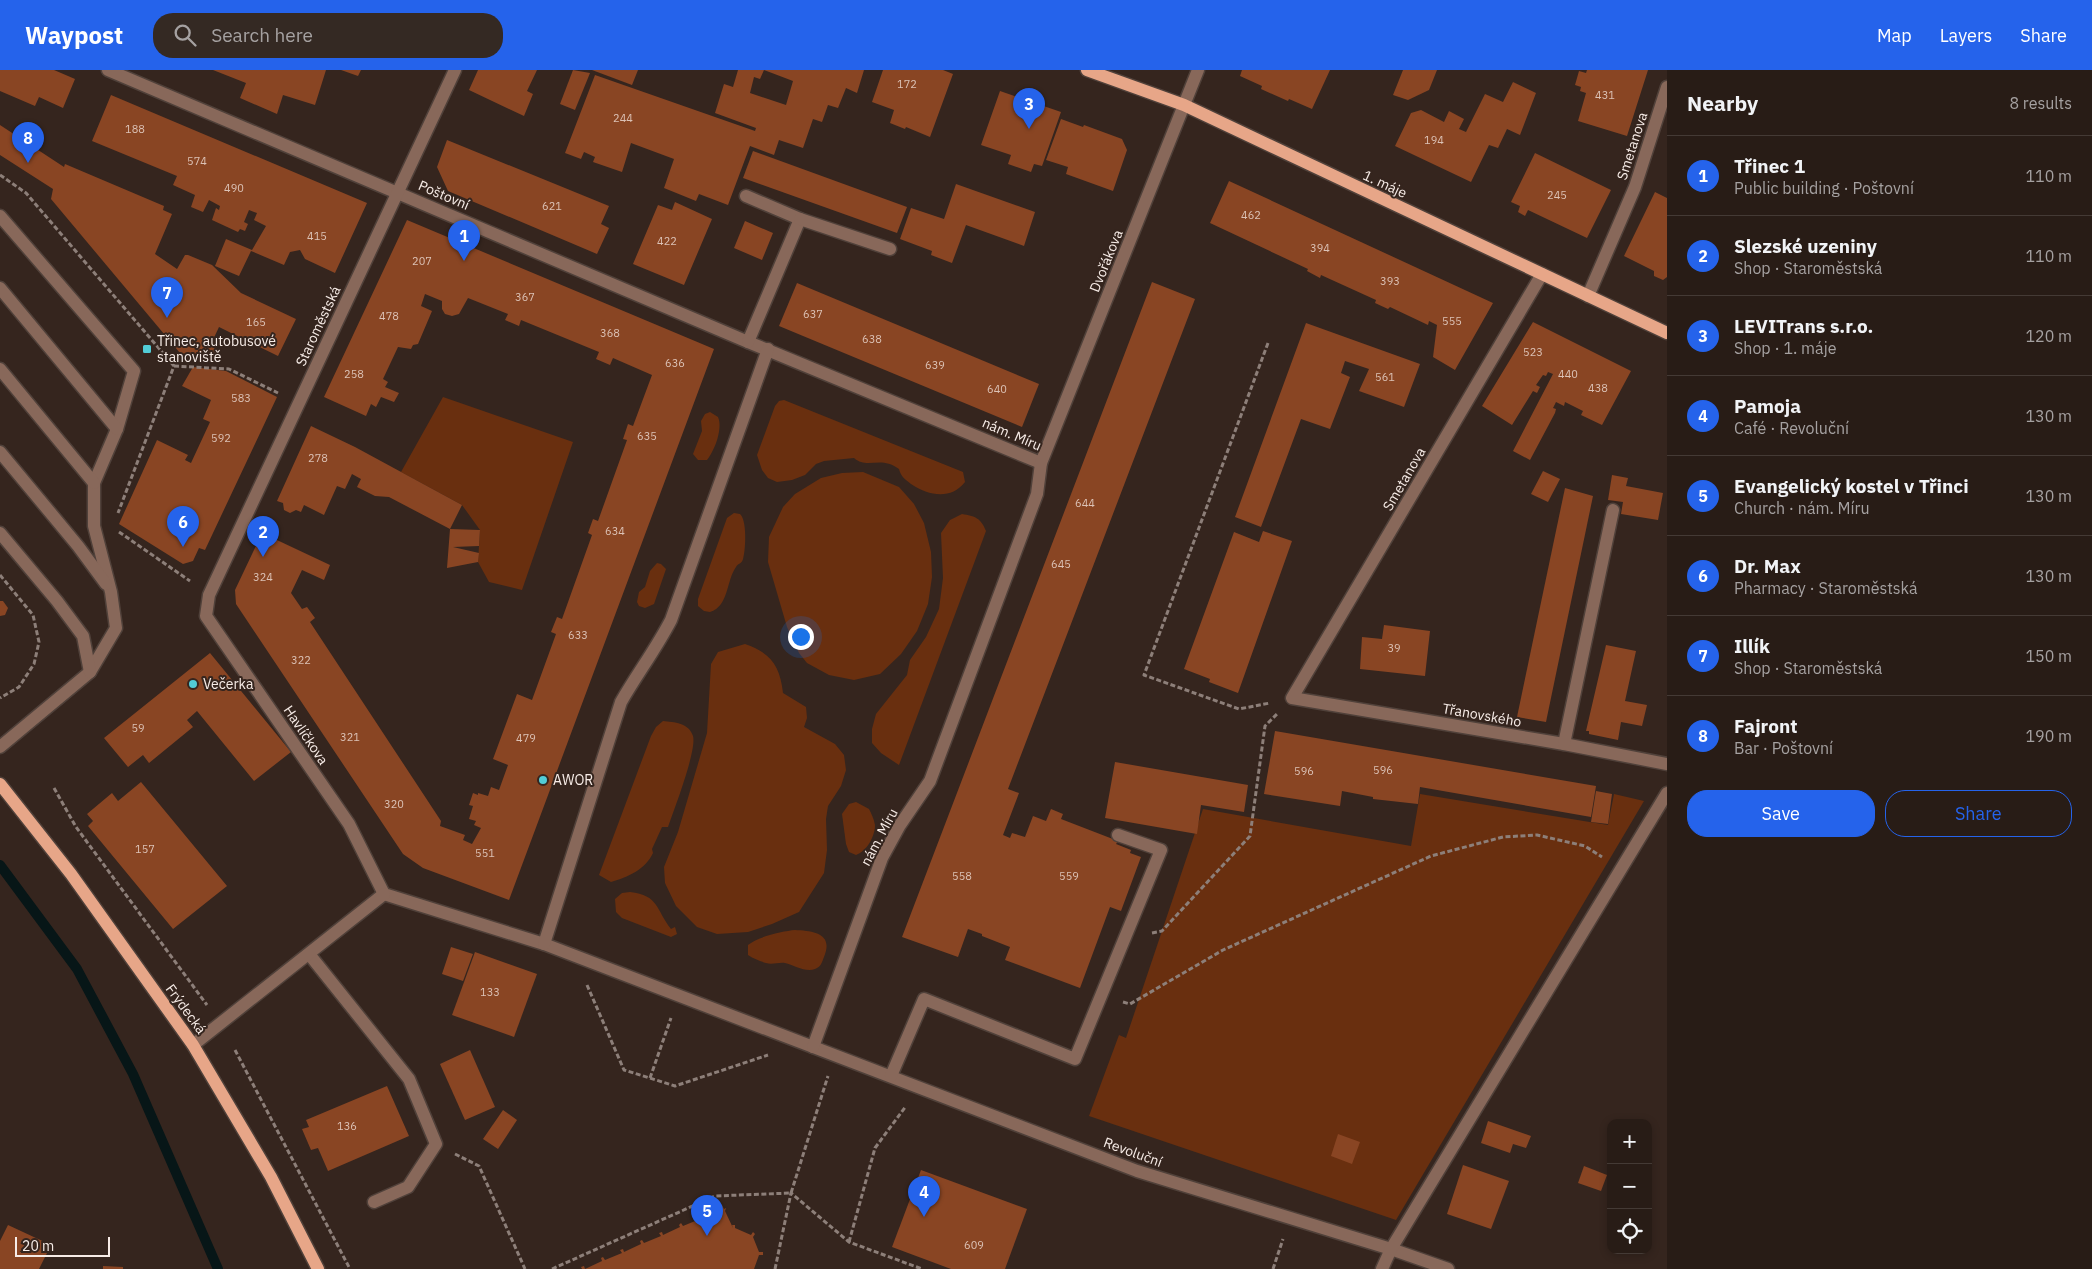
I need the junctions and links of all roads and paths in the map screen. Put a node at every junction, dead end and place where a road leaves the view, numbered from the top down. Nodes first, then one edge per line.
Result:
1 (108, 70) edge
2 (455, 70) edge
3 (1087, 70) edge
4 (1198, 70) edge
5 (1667, 87) edge
6 (1184, 105) junction
7 (397, 192) junction
8 (746, 196) dead end
9 (0, 216) edge
10 (800, 218) junction
11 (890, 249) dead end
12 (1542, 274) junction
13 (0, 288) edge
14 (1588, 296) junction
15 (1667, 333) edge
16 (748, 342) junction
17 (1268, 343) dead end
18 (768, 349) junction
19 (174, 366) dead end
20 (0, 370) edge
21 (299, 403) junction
22 (117, 429) junction
23 (0, 452) edge
24 (1041, 463) junction
25 (94, 483) junction
26 (1613, 510) dead end
27 (112, 527) dead end
28 (0, 533) edge
29 (0, 575) edge
30 (111, 592) junction
31 (209, 594) junction
32 (90, 672) junction
33 (0, 698) edge
34 (1292, 698) junction
35 (1564, 744) junction
36 (0, 748) edge
37 (1667, 764) edge
38 (0, 784) edge
39 (54, 788) dead end
40 (1667, 794) edge
41 (1118, 834) dead end
42 (1610, 862) dead end
43 (384, 894) junction
44 (1125, 940) junction
45 (544, 944) junction
46 (310, 954) junction
47 (587, 984) dead end
48 (1102, 995) junction
49 (207, 1005) dead end
50 (671, 1018) dead end
51 (194, 1045) junction
52 (813, 1047) junction
53 (235, 1050) dead end
54 (771, 1054) dead end
55 (828, 1075) dead end
56 (891, 1076) junction
57 (650, 1078) junction
58 (920, 1087) junction
59 (479, 1166) dead end
60 (792, 1193) junction
61 (374, 1202) dead end
62 (1285, 1233) dead end
63 (849, 1242) junction
64 (1391, 1249) junction
65 (318, 1269) edge
66 (350, 1269) edge
67 (525, 1269) edge
68 (552, 1269) edge
69 (775, 1269) edge
70 (922, 1269) edge
71 (1273, 1269) edge
72 (1382, 1269) edge
73 (1448, 1269) edge

1 - 7 street, Poštovní
2 - 7 street, Staroměstská
3 - 6 main road, 1. máje
4 - 6 street, Dvořákova
5 - 14 street, Smetanova
6 - 12 main road, 1. máje
6 - 24 street, Dvořákova
7 - 16 street, Poštovní
7 - 21 street, Staroměstská
8 - 10 street
9 - 22 street
10 - 11 street
10 - 16 street
12 - 14 main road, 1. máje
12 - 34 street, Smetanova
13 - 22 street
14 - 15 main road, 1. máje
16 - 18 street, Poštovní
17 - 34 path
18 - 24 street, nám. Míru
18 - 45 street
19 - 21 path
20 - 25 street
21 - 31 street, Staroměstská
22 - 25 street
23 - 30 street
24 - 52 street, nám. Míru
25 - 30 street
26 - 35 street
27 - 31 path
28 - 32 street
29 - 33 path
30 - 32 street
31 - 43 street, Havlíčkova
32 - 36 street
34 - 35 street, Třanovského
34 - 44 path
35 - 37 street, Třanovského
38 - 51 main road, Frýdecká
39 - 49 path
40 - 64 street
41 - 44 street
42 - 48 path
43 - 45 street
43 - 46 street
44 - 48 street
45 - 52 street
46 - 51 street
46 - 61 street
47 - 57 path
48 - 56 street
50 - 57 path
51 - 65 main road, Frýdecká
52 - 56 street, Revoluční
53 - 66 path
54 - 57 path
55 - 60 path
56 - 58 street, Revoluční
58 - 63 path
58 - 64 street, Revoluční
59 - 67 path
60 - 63 path
60 - 68 path
60 - 69 path
62 - 71 path
63 - 70 path
64 - 72 street
64 - 73 street, Revoluční

